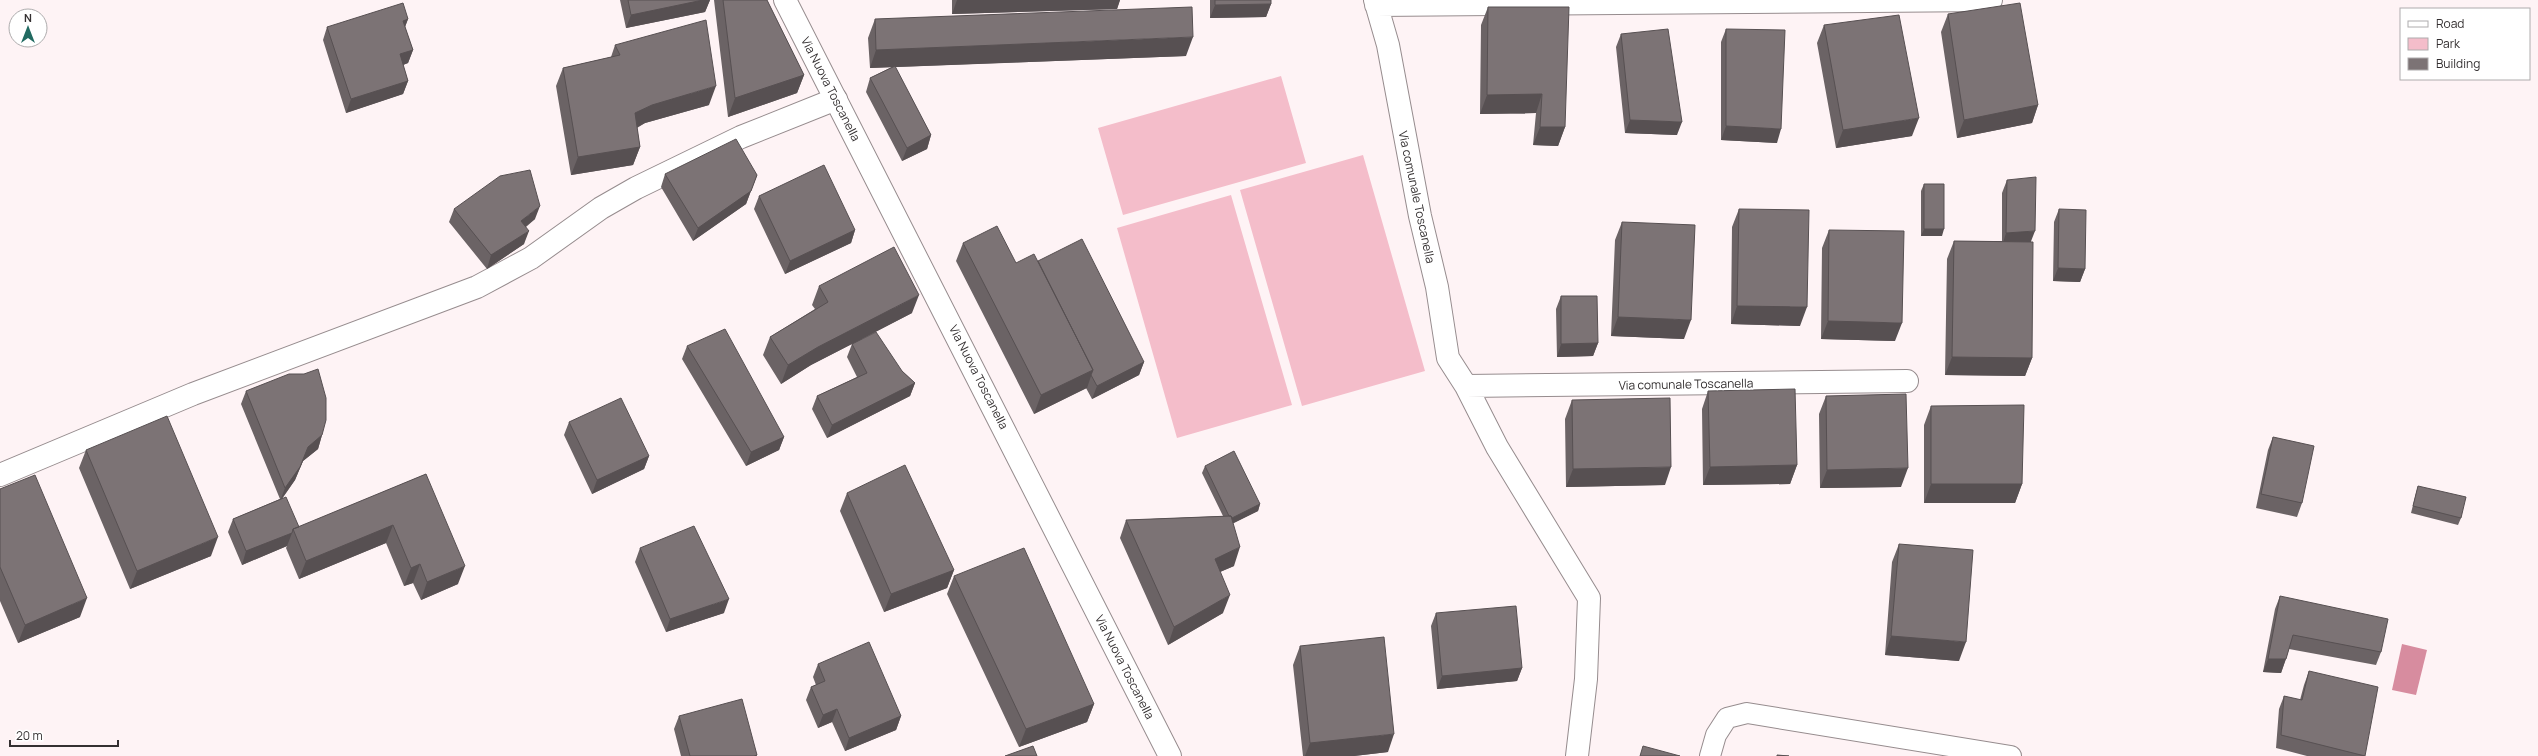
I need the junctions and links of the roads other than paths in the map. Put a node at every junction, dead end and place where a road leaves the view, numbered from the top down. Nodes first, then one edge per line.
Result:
1 (785, 0) edge
2 (1991, 0) edge
3 (1376, 2) edge
4 (836, 99) junction
5 (1907, 382) dead end
6 (1466, 386) junction
7 (0, 475) edge
8 (1170, 756) edge
9 (1577, 756) edge
10 (1710, 756) edge
11 (2011, 756) edge

1 - 4 street, Via Nuova Toscanella
2 - 3 street, Via comunale Toscanella
3 - 6 street, Via comunale Toscanella
4 - 7 street
4 - 8 street, Via Nuova Toscanella
5 - 6 street, Via comunale Toscanella
6 - 9 street, Via comunale Toscanella
10 - 11 lane

